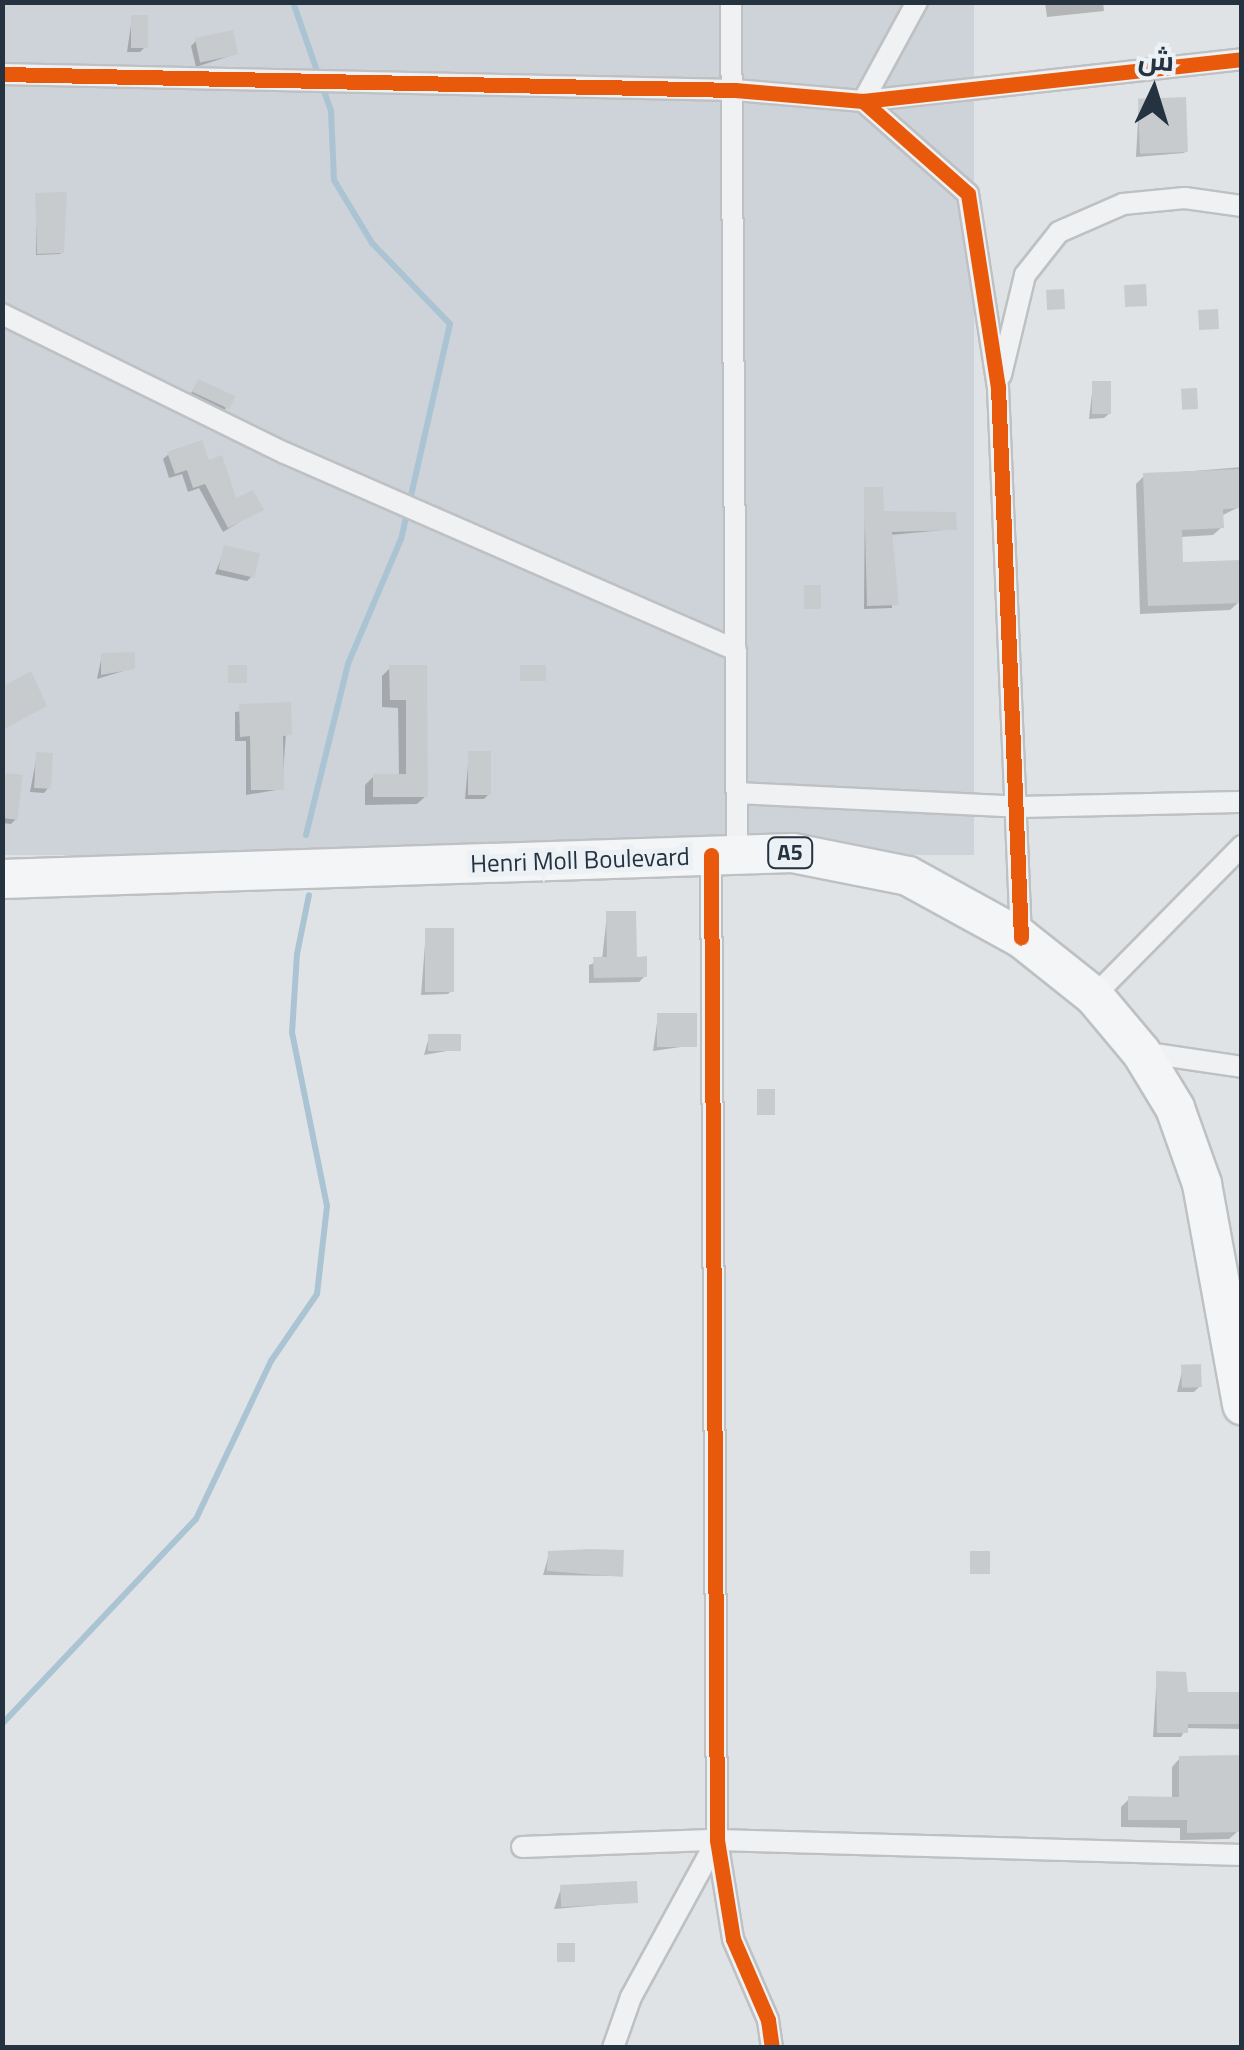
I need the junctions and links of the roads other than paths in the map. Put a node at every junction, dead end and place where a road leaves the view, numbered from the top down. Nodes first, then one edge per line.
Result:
1 (731, 2) edge
2 (918, 2) edge
3 (1242, 59) edge
4 (2, 74) edge
5 (735, 90) junction
6 (863, 101) junction
7 (1242, 206) edge
8 (2, 314) edge
9 (998, 386) junction
10 (736, 650) junction
11 (736, 793) junction
12 (1242, 802) edge
13 (1019, 807) junction
14 (1242, 846) edge
15 (724, 855) junction
16 (2, 879) edge
17 (1021, 938) junction
18 (1094, 996) junction
19 (1141, 1052) junction
20 (1242, 1066) edge
21 (1242, 1405) edge
22 (717, 1840) junction
23 (522, 1847) dead end
24 (1242, 1855) edge
25 (613, 2048) edge
26 (772, 2048) edge

1 - 5 street
2 - 6 street
3 - 6 street
4 - 5 street
5 - 6 street
5 - 10 street
6 - 9 street
7 - 9 street
8 - 10 street
9 - 13 street
10 - 11 street
11 - 13 street
11 - 15 street
12 - 13 street
13 - 17 street
14 - 18 street
15 - 16 highway, Henri Moll Boulevard / A5
15 - 17 highway, Henri Moll Boulevard / A5
15 - 22 street
17 - 18 highway, Henri Moll Boulevard / A5
18 - 19 highway, Henri Moll Boulevard / A5
19 - 20 street
19 - 21 highway, Henri Moll Boulevard / A5
22 - 23 street
22 - 24 street
22 - 25 street
22 - 26 street

